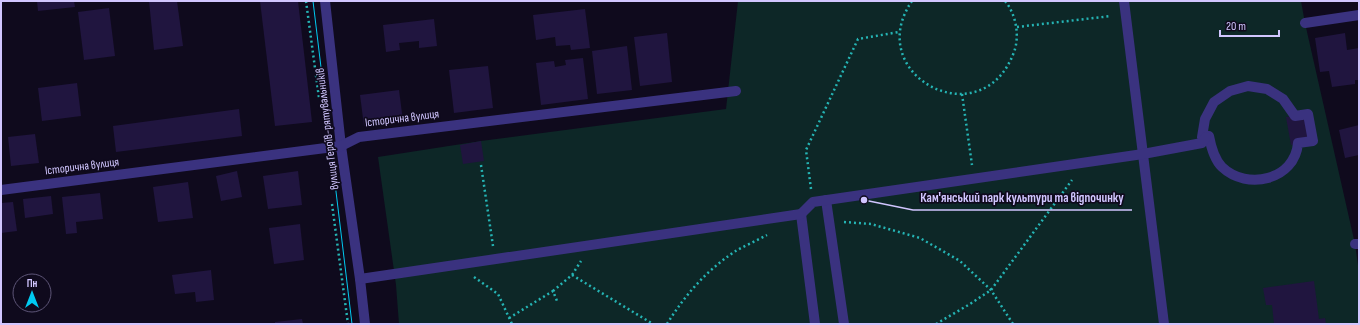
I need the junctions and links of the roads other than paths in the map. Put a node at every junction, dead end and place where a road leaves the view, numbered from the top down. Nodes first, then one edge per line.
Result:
1 (325, 1) edge
2 (1124, 1) edge
3 (1359, 15) edge
4 (1304, 23) dead end
5 (736, 91) dead end
6 (1206, 137) junction
7 (341, 146) junction
8 (1143, 154) junction
9 (1, 190) edge
10 (826, 200) junction
11 (801, 214) junction
12 (360, 279) junction
13 (366, 324) edge
14 (815, 324) edge
15 (844, 324) edge
16 (1164, 324) edge

1 - 7 street, вулиця Героїв-рятувальників
2 - 8 street
3 - 4 street
5 - 7 street, Історична вулиця
6 - 6 street
6 - 8 street
7 - 9 street, Історична вулиця
7 - 12 street, вулиця Героїв-рятувальників
8 - 10 street
8 - 16 street
10 - 11 street
10 - 15 street
11 - 12 street
11 - 14 street
12 - 13 street, вулиця Героїв-рятувальників

